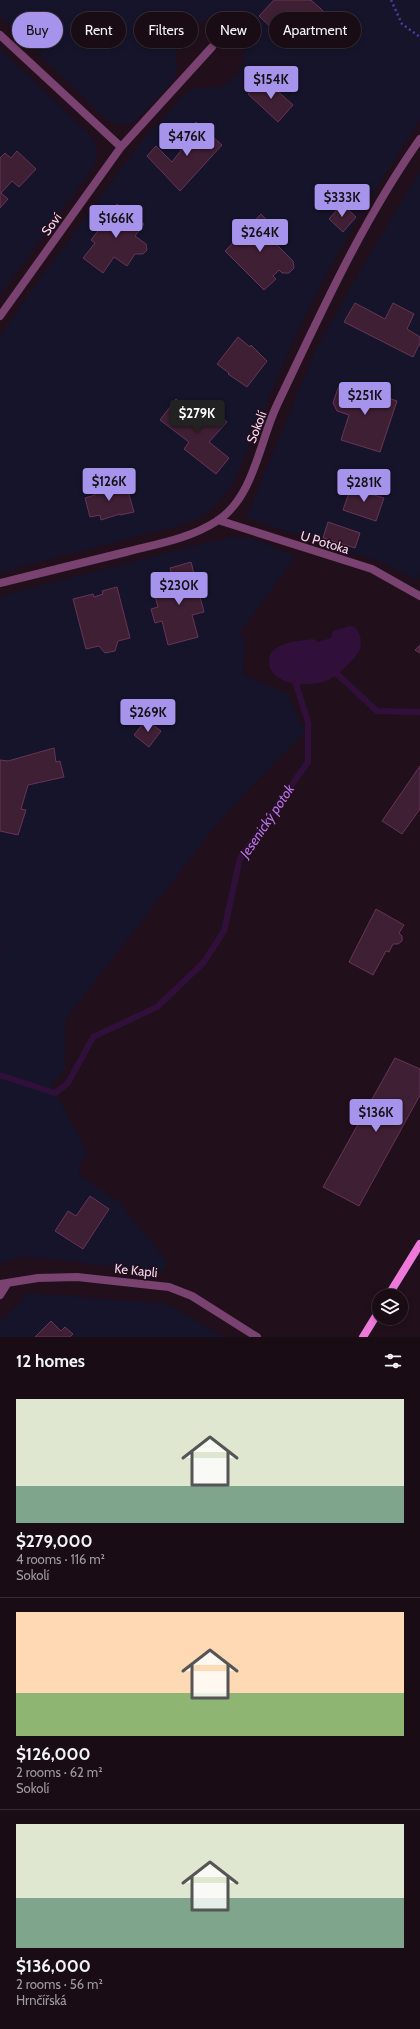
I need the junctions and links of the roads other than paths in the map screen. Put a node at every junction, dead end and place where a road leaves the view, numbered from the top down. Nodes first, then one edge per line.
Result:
1 (0, 35) edge
2 (211, 48) edge
3 (420, 139) edge
4 (121, 147) junction
5 (0, 316) edge
6 (218, 520) junction
7 (0, 583) edge
8 (420, 596) edge
9 (420, 1244) edge
10 (4, 1284) edge
11 (392, 1289) edge
12 (0, 1295) edge
13 (372, 1323) edge
14 (257, 1337) edge
15 (364, 1337) edge

1 - 4 street
2 - 4 street, Soví
3 - 6 street, Sokolí
4 - 5 street, Soví
6 - 7 street, Sokolí
6 - 8 street, U Potoka
9 - 11 street
10 - 12 street
10 - 14 street, Ke Kapli
13 - 15 street

